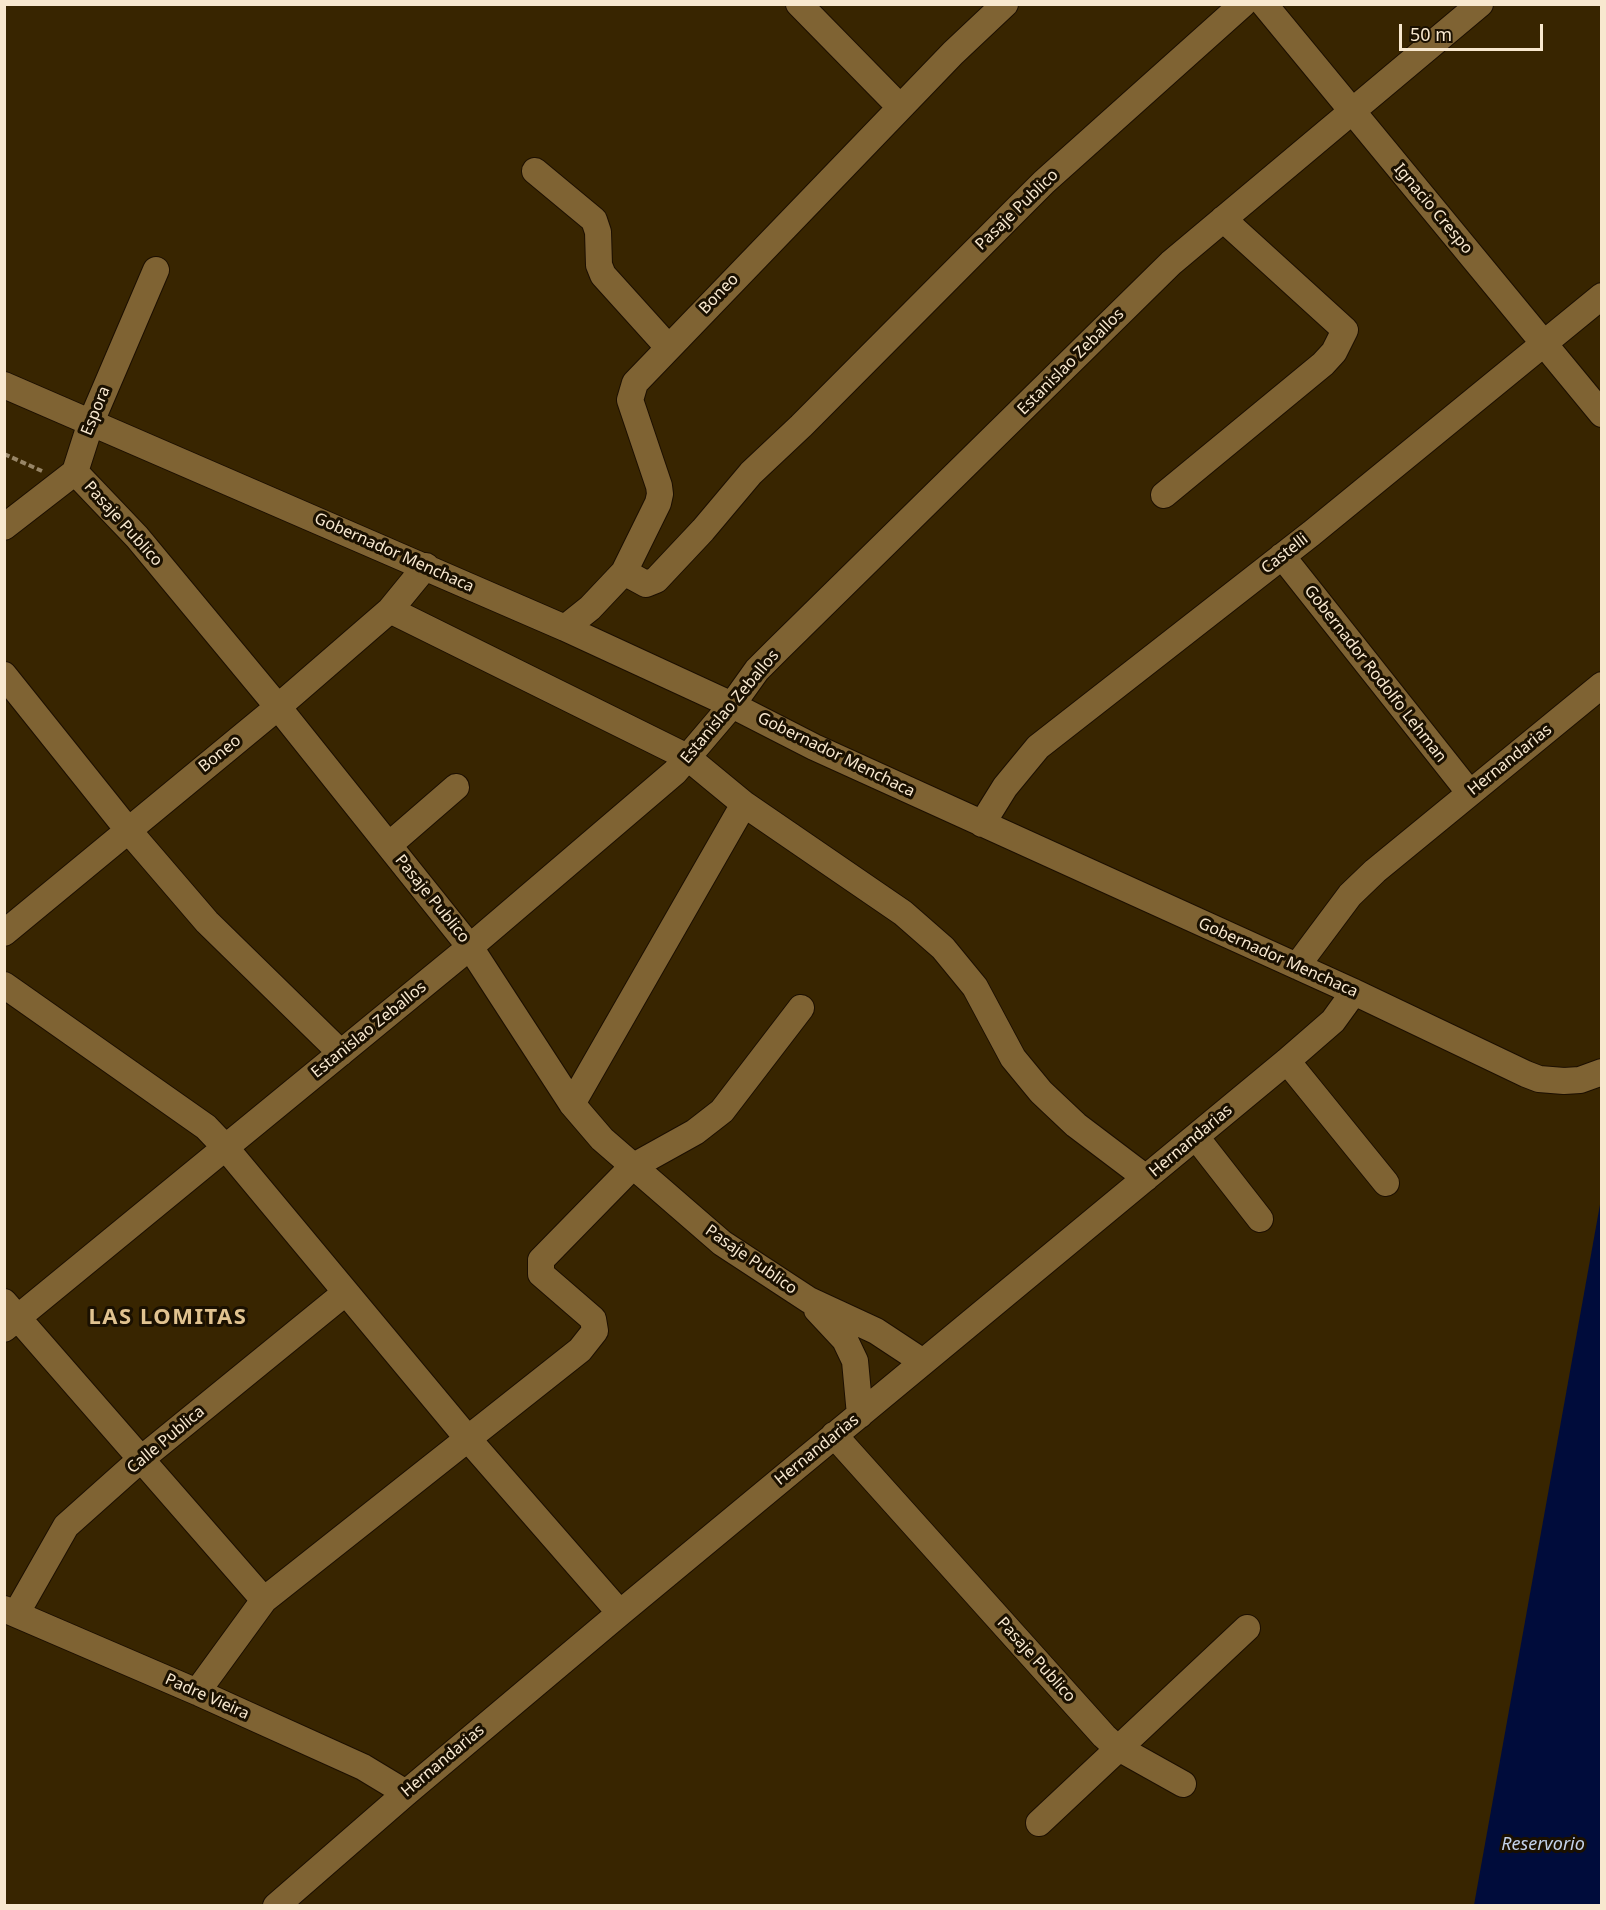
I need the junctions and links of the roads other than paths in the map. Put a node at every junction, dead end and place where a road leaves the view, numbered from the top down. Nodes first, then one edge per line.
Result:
1 (798, 4) edge
2 (1005, 4) edge
3 (1243, 4) edge
4 (1264, 4) edge
5 (1480, 4) edge
6 (900, 107) junction
7 (1352, 110) junction
8 (535, 171) dead end
9 (1223, 219) junction
10 (156, 270) dead end
11 (1602, 296) edge
12 (1544, 343) junction
13 (668, 347) junction
14 (4, 385) edge
15 (1602, 414) edge
16 (90, 422) junction
17 (69, 476) junction
18 (1164, 495) dead end
19 (4, 527) edge
20 (1282, 556) junction
21 (426, 566) junction
22 (624, 572) junction
23 (390, 610) junction
24 (565, 628) junction
25 (4, 675) edge
26 (1602, 685) edge
27 (732, 705) junction
28 (278, 707) junction
29 (687, 757) junction
30 (456, 787) dead end
31 (1469, 792) junction
32 (744, 804) junction
33 (982, 824) junction
34 (128, 830) junction
35 (389, 845) junction
36 (4, 933) edge
37 (471, 947) junction
38 (1297, 966) junction
39 (4, 986) edge
40 (1354, 992) junction
41 (801, 1008) dead end
42 (341, 1053) junction
43 (1287, 1061) junction
44 (1602, 1072) edge
45 (572, 1104) junction
46 (1196, 1137) junction
47 (225, 1147) junction
48 (633, 1167) junction
49 (1146, 1178) junction
50 (1386, 1183) dead end
51 (1260, 1218) dead end
52 (345, 1293) junction
53 (809, 1300) junction
54 (9, 1316) edge
55 (923, 1362) junction
56 (860, 1415) junction
57 (834, 1435) junction
58 (469, 1440) junction
59 (140, 1460) junction
60 (264, 1600) junction
61 (10, 1611) edge
62 (620, 1613) junction
63 (1247, 1628) dead end
64 (197, 1692) junction
65 (1119, 1748) junction
66 (1183, 1784) dead end
67 (406, 1793) junction
68 (1039, 1823) dead end
69 (276, 1905) edge

1 - 6 street
2 - 6 street, Boneo
3 - 22 street, Pasaje Publico
4 - 7 street, Ignacio Crespo
5 - 7 street, Estanislao Zeballos
6 - 13 street, Boneo
7 - 9 street, Estanislao Zeballos
7 - 12 street, Ignacio Crespo
8 - 13 street
9 - 18 street
9 - 27 street, Estanislao Zeballos
10 - 16 street, Espora
11 - 12 street, Castelli
12 - 15 street, Ignacio Crespo
12 - 20 street, Castelli
13 - 22 street, Boneo
14 - 16 street, Gobernador Menchaca
16 - 17 street, Espora
16 - 21 street, Gobernador Menchaca
17 - 19 street
17 - 28 street, Pasaje Publico
20 - 31 street, Gobernador Rodolfo Lehman
20 - 33 street, Castelli
21 - 23 street, Boneo
21 - 24 street, Gobernador Menchaca
22 - 24 street, Boneo
23 - 28 street, Boneo
23 - 29 street
24 - 27 street, Gobernador Menchaca
25 - 34 street
26 - 31 street, Hernandarias
27 - 29 street, Estanislao Zeballos
27 - 33 street, Gobernador Menchaca
28 - 34 street, Boneo
28 - 35 street, Pasaje Publico
29 - 32 street
29 - 37 street, Estanislao Zeballos
30 - 35 street
31 - 38 street, Hernandarias
32 - 45 street
32 - 49 street
33 - 38 street, Gobernador Menchaca
34 - 36 street, Boneo
34 - 42 street
35 - 37 street, Pasaje Publico
37 - 42 street, Estanislao Zeballos
37 - 45 street, Pasaje Publico
38 - 40 street, Gobernador Menchaca
39 - 47 street
40 - 43 street, Hernandarias
40 - 44 street, Gobernador Menchaca
41 - 48 street
42 - 47 street, Estanislao Zeballos
43 - 46 street, Hernandarias
43 - 50 street
45 - 48 street, Pasaje Publico
46 - 49 street, Hernandarias
46 - 51 street
47 - 52 street
47 - 54 street, Estanislao Zeballos
48 - 53 street, Pasaje Publico
48 - 58 street
49 - 55 street, Hernandarias
52 - 58 street
52 - 59 street, Calle Publica
53 - 55 street, Pasaje Publico
53 - 56 street, Pasaje Publico
54 - 59 street
55 - 56 street, Hernandarias
56 - 57 street, Hernandarias
57 - 62 street, Hernandarias
57 - 65 street, Pasaje Publico
58 - 60 street
58 - 62 street
59 - 60 street
59 - 61 street, Calle Publica
60 - 64 street
61 - 64 street, Padre Vieira
62 - 67 street, Hernandarias
63 - 65 street
64 - 67 street, Padre Vieira
65 - 66 street, Pasaje Publico
65 - 68 street
67 - 69 street, Hernandarias

